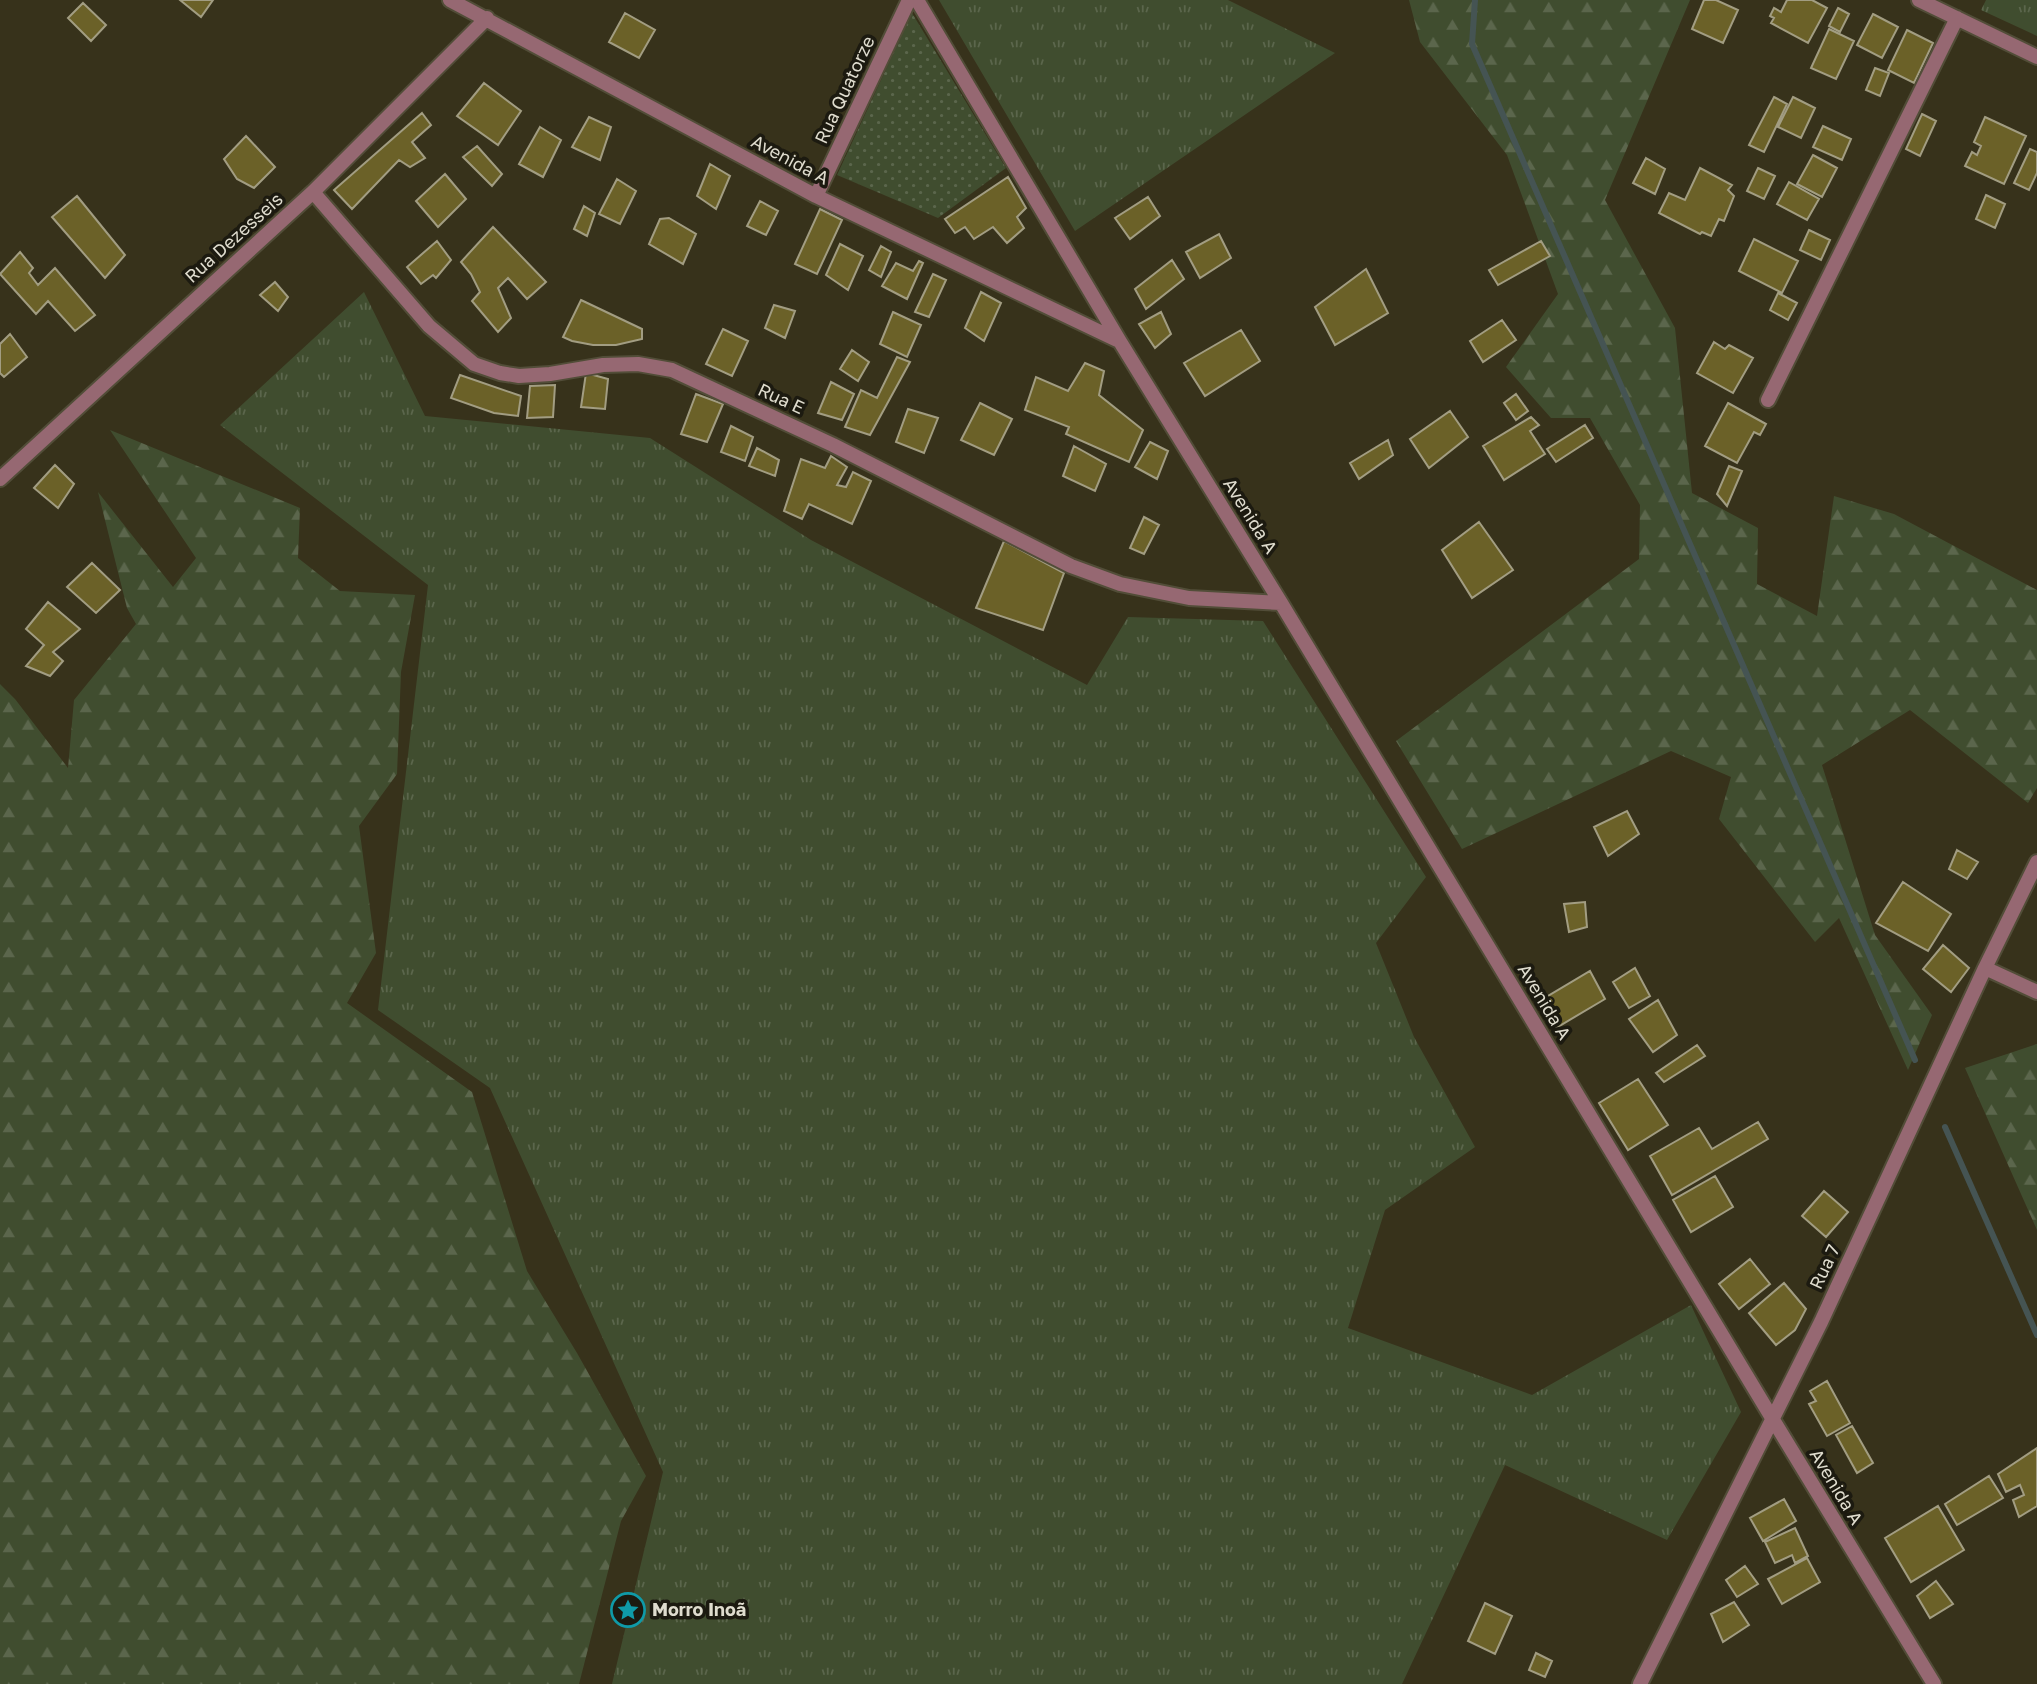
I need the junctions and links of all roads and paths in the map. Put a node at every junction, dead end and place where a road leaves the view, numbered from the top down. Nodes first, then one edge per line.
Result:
1 (450, 0) edge
2 (909, 0) edge
3 (917, 0) edge
4 (1919, 0) edge
5 (487, 18) junction
6 (1956, 18) junction
7 (2037, 57) edge
8 (313, 192) junction
9 (816, 196) junction
10 (1119, 340) junction
11 (1768, 400) dead end
12 (0, 479) edge
13 (1281, 603) junction
14 (2037, 862) edge
15 (1985, 968) junction
16 (2037, 992) edge
17 (1772, 1418) junction
18 (1640, 1684) edge
19 (1934, 1684) edge

1 - 5 street, Avenida A
2 - 9 street, Rua Quatorze
3 - 10 street, Avenida A
4 - 6 street
5 - 8 street, Rua Dezesseis
5 - 9 street, Avenida A
6 - 7 street
6 - 11 street
8 - 12 street, Rua Dezesseis
8 - 13 street, Rua E
9 - 10 street, Avenida A
10 - 13 street, Avenida A
13 - 17 street, Avenida A
14 - 15 street, Rua 7
15 - 16 street
15 - 17 street, Rua 7
17 - 18 street, Rua 7
17 - 19 street, Avenida A

